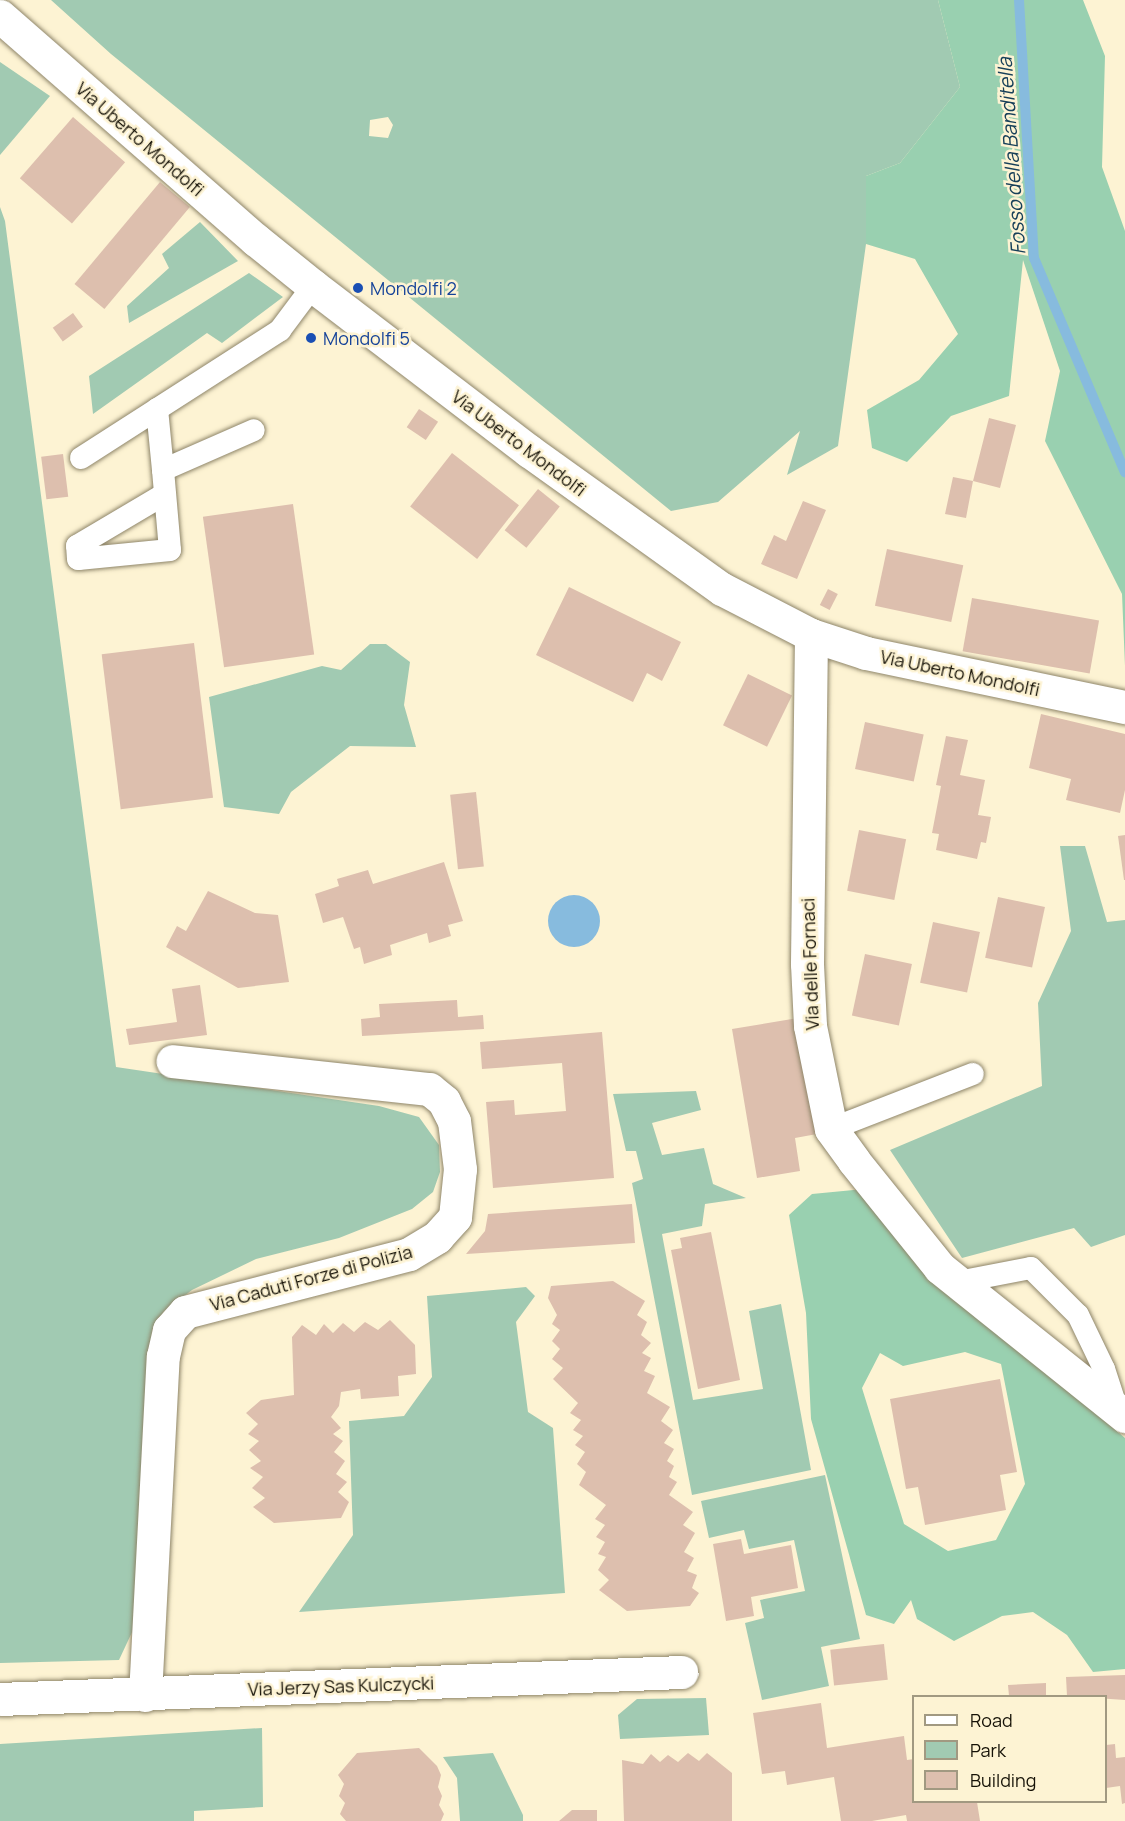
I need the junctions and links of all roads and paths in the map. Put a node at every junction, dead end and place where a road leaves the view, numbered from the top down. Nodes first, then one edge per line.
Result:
1 (0, 16) edge
2 (14, 34) edge
3 (313, 286) junction
4 (157, 409) junction
5 (254, 430) dead end
6 (81, 458) dead end
7 (163, 470) junction
8 (165, 494) dead end
9 (812, 635) junction
10 (1125, 707) edge
11 (172, 1060) dead end
12 (973, 1074) dead end
13 (831, 1129) junction
14 (958, 1282) junction
15 (1121, 1412) edge
16 (681, 1672) dead end
17 (145, 1695) junction
18 (0, 1699) edge

1 - 2 street, Via Uberto Mondolfi
2 - 3 street, Via Uberto Mondolfi
3 - 4 lane
3 - 9 street, Via Uberto Mondolfi
4 - 6 lane
4 - 7 lane
5 - 7 lane
7 - 8 lane
9 - 10 street, Via Uberto Mondolfi
9 - 13 street, Via delle Fornaci
11 - 17 street, Via Caduti Forze di Polizia
12 - 13 lane
13 - 14 street, Via delle Fornaci
14 - 15 street, Via delle Fornaci
14 - 15 lane
16 - 17 street, Via Jerzy Sas Kulczycki
17 - 18 street, Via Jerzy Sas Kulczycki

